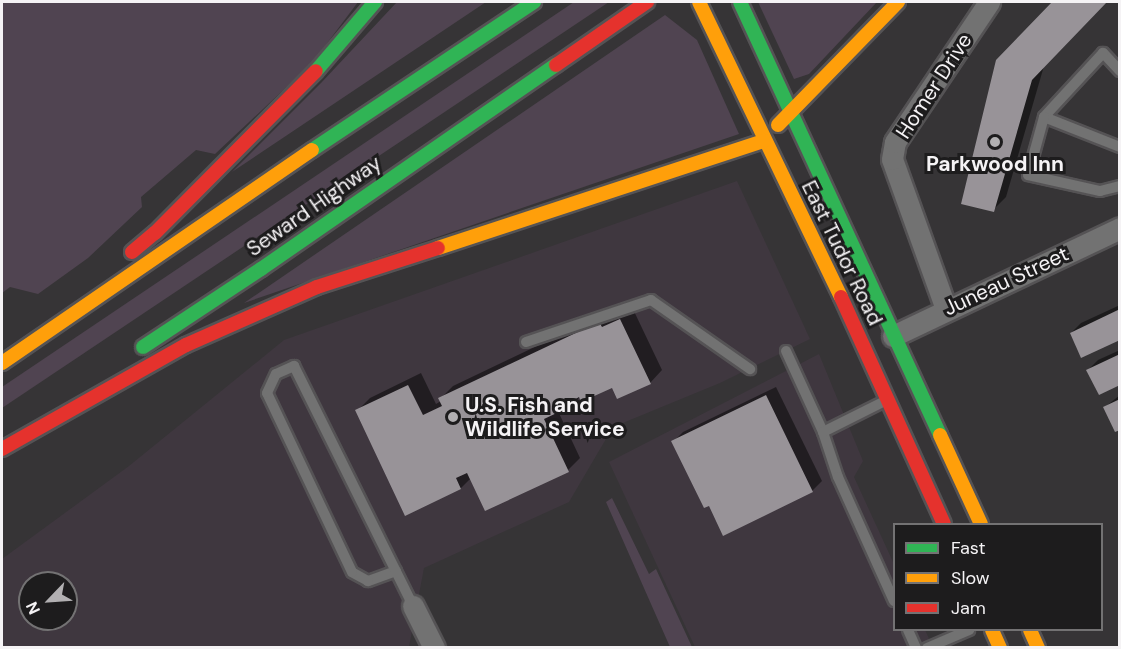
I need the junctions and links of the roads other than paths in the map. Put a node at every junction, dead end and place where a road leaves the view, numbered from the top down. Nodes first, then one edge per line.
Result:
1 (375, 2) edge
2 (534, 2) edge
3 (646, 2) edge
4 (740, 2) edge
5 (898, 2) edge
6 (989, 2) edge
7 (701, 6) edge
8 (1119, 71) edge
9 (792, 111) junction
10 (1044, 117) junction
11 (764, 141) junction
12 (1119, 147) edge
13 (1119, 186) edge
14 (1119, 228) edge
15 (119, 262) dead end
16 (101, 278) dead end
17 (946, 309) junction
18 (893, 336) junction
19 (526, 342) dead end
20 (786, 351) dead end
21 (131, 355) dead end
22 (2, 362) edge
23 (750, 369) dead end
24 (81, 388) dead end
25 (888, 399) junction
26 (823, 432) junction
27 (2, 441) edge
28 (2, 449) edge
29 (943, 523) edge
30 (980, 523) edge
31 (396, 571) junction
32 (893, 599) edge
33 (413, 606) joint
34 (908, 631) edge
35 (967, 631) edge
36 (992, 631) edge
37 (1030, 631) edge
38 (434, 648) edge
39 (916, 648) edge
40 (927, 648) edge
41 (1000, 648) edge
42 (1038, 648) edge

1 - 15 main road
2 - 22 main road
3 - 21 main road, Seward Highway
4 - 9 main road, East Tudor Road
5 - 9 main road
6 - 17 street, Homer Drive
7 - 11 main road, East Tudor Road
8 - 10 lane
9 - 11 main road
9 - 18 main road, East Tudor Road
10 - 12 lane
10 - 13 lane
11 - 25 main road, East Tudor Road
11 - 28 main road
14 - 17 street, Juneau Street
16 - 22 main road
17 - 18 street, Juneau Street
18 - 30 main road, East Tudor Road
19 - 23 lane
20 - 26 lane
24 - 27 main road
25 - 26 lane
25 - 29 main road, East Tudor Road
26 - 32 lane
31 - 31 lane
31 - 33 lane
33 - 38 street
34 - 39 lane
35 - 40 lane
36 - 41 main road
37 - 42 main road

